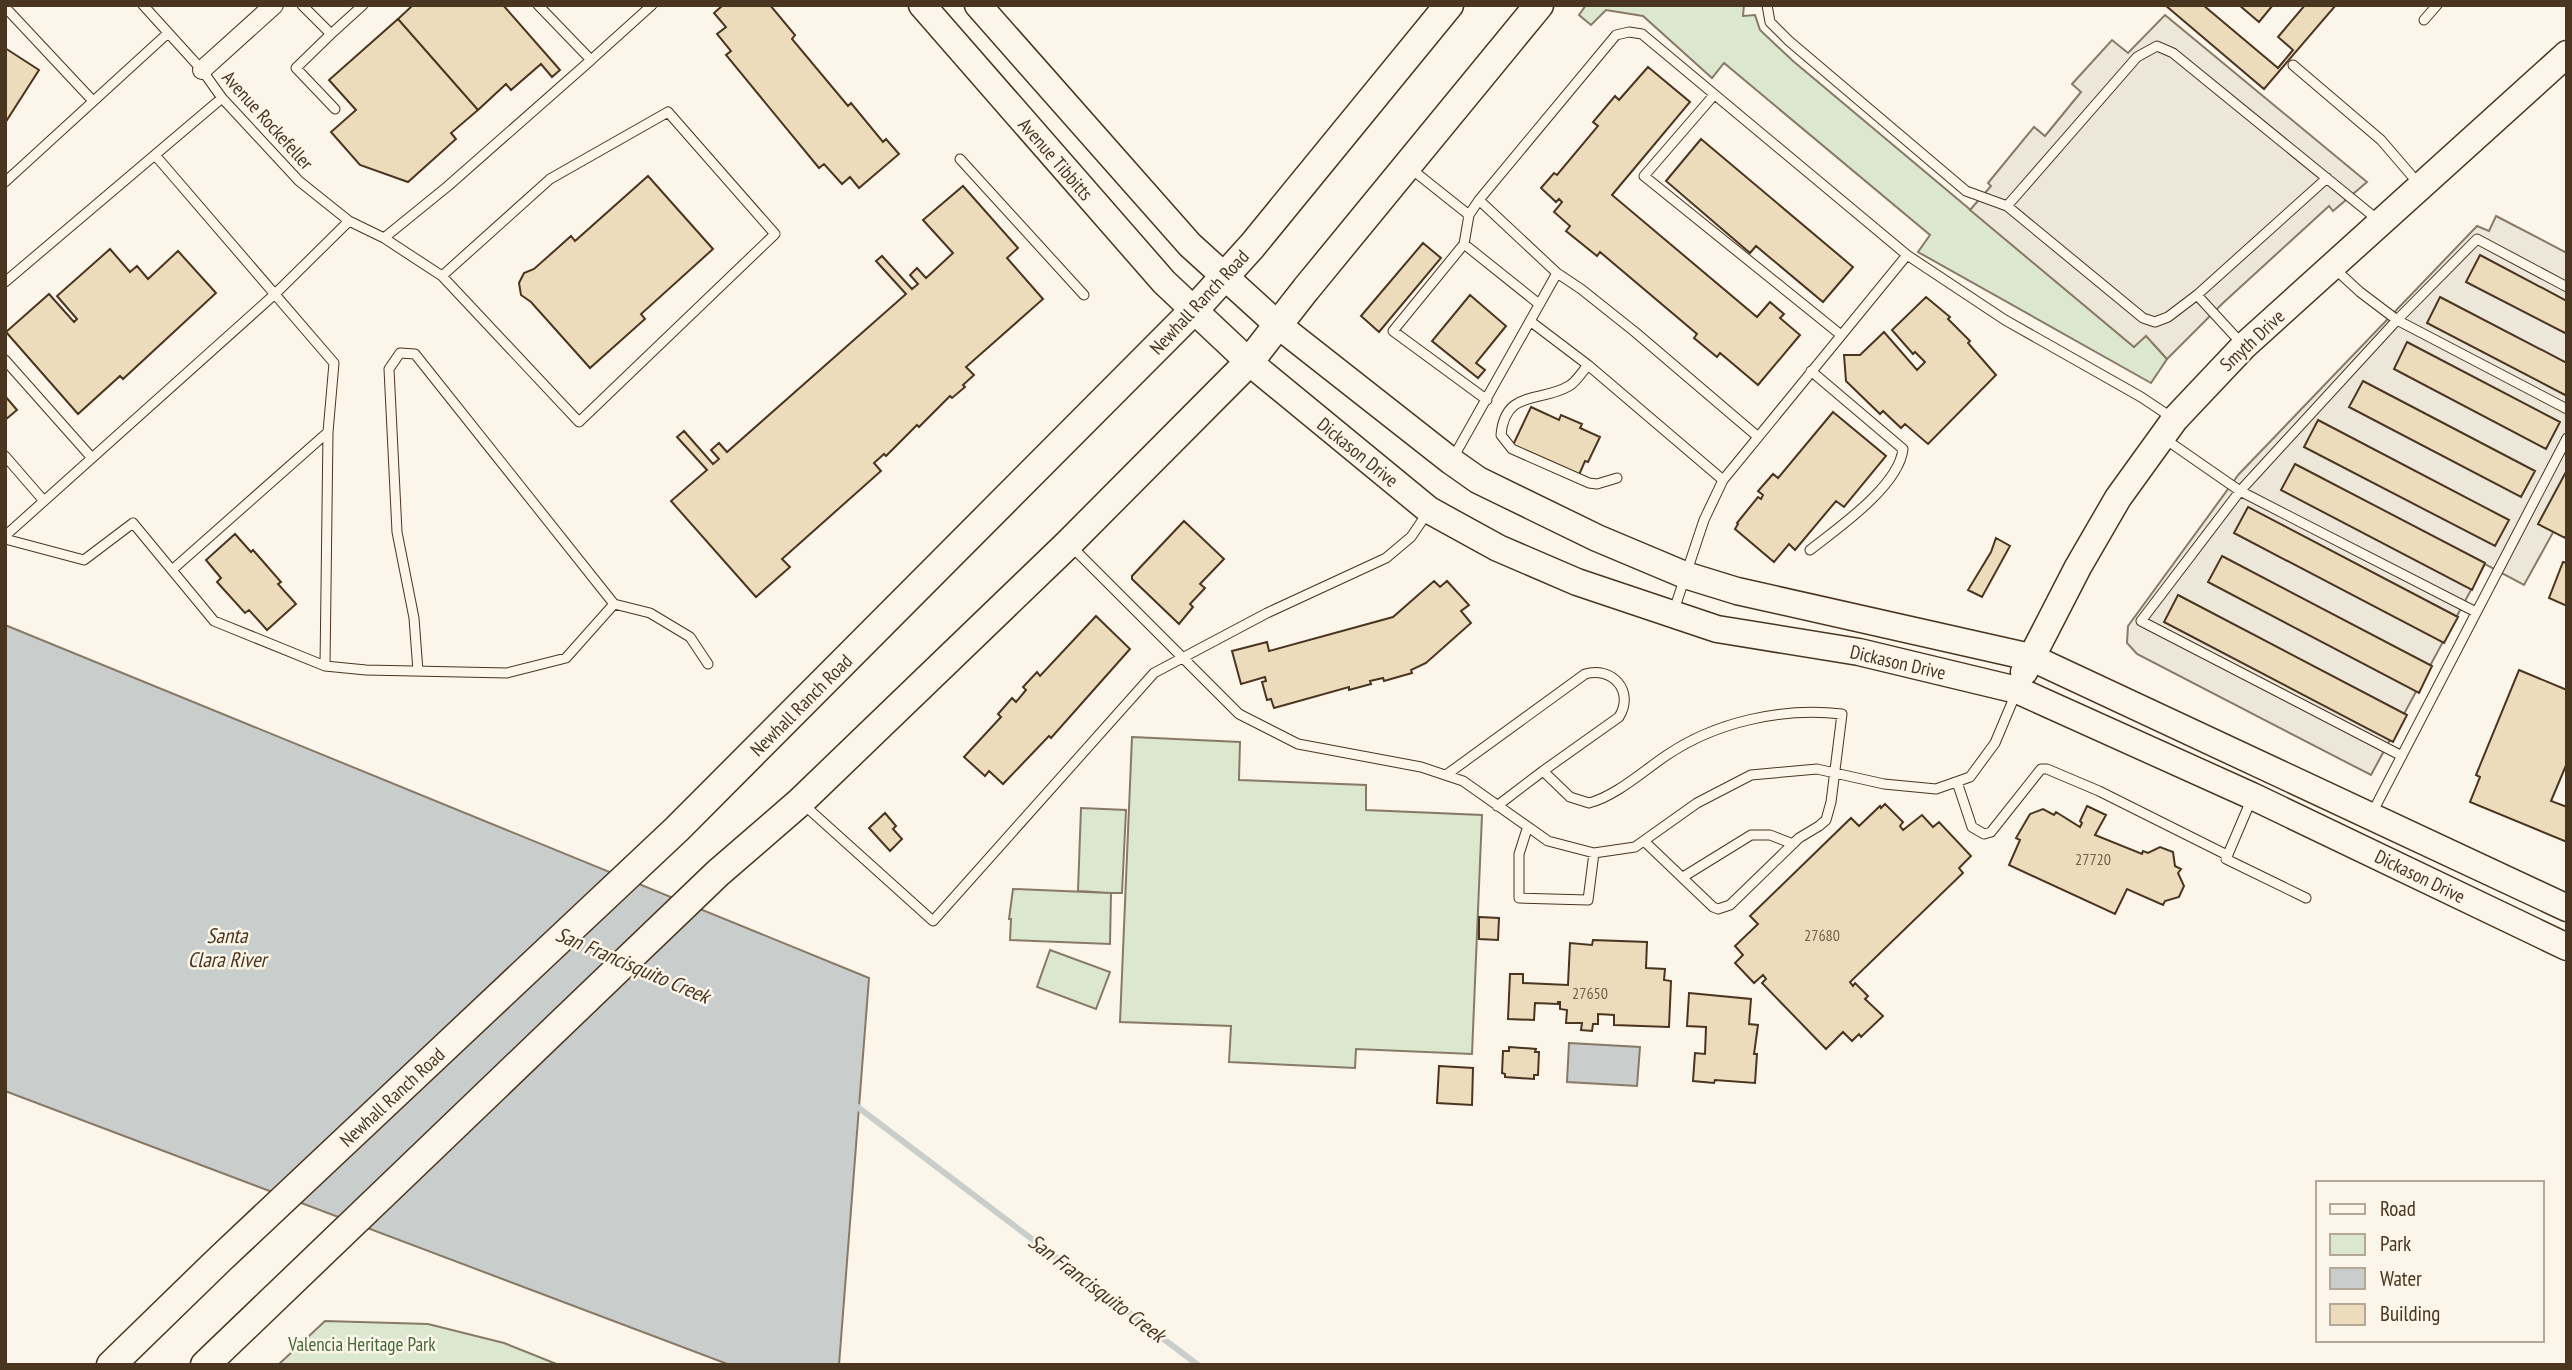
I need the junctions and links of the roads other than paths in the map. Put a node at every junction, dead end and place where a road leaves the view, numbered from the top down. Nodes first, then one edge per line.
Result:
1 (143, 5) edge
2 (274, 5) edge
3 (302, 5) edge
4 (363, 5) edge
5 (538, 5) edge
6 (652, 5) edge
7 (922, 5) edge
8 (978, 5) edge
9 (1450, 5) edge
10 (1539, 5) edge
11 (1767, 5) edge
12 (2438, 5) edge
13 (5, 7) edge
14 (2424, 20) dead end
15 (167, 33) junction
16 (331, 34) junction
17 (2567, 54) edge
18 (591, 60) junction
19 (2293, 65) dead end
20 (202, 71) junction
21 (1714, 95) junction
22 (222, 98) junction
23 (93, 101) junction
24 (335, 108) dead end
25 (155, 155) junction
26 (960, 159) dead end
27 (1407, 166) junction
28 (2327, 178) junction
29 (5, 181) edge
30 (2421, 187) junction
31 (1479, 200) junction
32 (2007, 206) junction
33 (1469, 215) junction
34 (349, 221) junction
35 (2382, 223) junction
36 (384, 238) junction
37 (1464, 244) junction
38 (1907, 255) junction
39 (2333, 266) junction
40 (1557, 273) junction
41 (442, 276) junction
42 (1224, 276) junction
43 (5, 282) edge
44 (2567, 287) edge
45 (275, 294) junction
46 (1084, 295) dead end
47 (2197, 295) junction
48 (1539, 304) junction
49 (1194, 310) junction
50 (2396, 320) junction
51 (1530, 321) junction
52 (1278, 325) junction
53 (1841, 335) junction
54 (2244, 346) junction
55 (5, 360) edge
56 (1249, 362) junction
57 (1588, 365) junction
58 (1811, 371) junction
59 (1487, 400) junction
60 (2567, 409) edge
61 (2168, 428) junction
62 (328, 432) junction
63 (1757, 436) junction
64 (2567, 438) edge
65 (5, 456) edge
66 (92, 458) junction
67 (1451, 461) junction
68 (1617, 478) dead end
69 (1723, 480) junction
70 (2240, 491) junction
71 (44, 500) junction
72 (1429, 510) junction
73 (5, 537) edge
74 (1069, 544) junction
75 (1810, 550) dead end
76 (172, 570) junction
77 (1685, 575) junction
78 (614, 604) junction
79 (2476, 612) junction
80 (1672, 615) junction
81 (2030, 657) junction
82 (1182, 659) junction
83 (708, 664) dead end
84 (326, 666) junction
85 (418, 671) junction
86 (2017, 690) junction
87 (2402, 755) junction
88 (1543, 771) junction
89 (1835, 773) junction
90 (1446, 775) junction
91 (1957, 782) junction
92 (2252, 796) junction
93 (800, 802) junction
94 (1497, 806) junction
95 (2370, 816) junction
96 (1527, 829) junction
97 (1644, 841) junction
98 (1793, 844) junction
99 (1594, 853) junction
100 (2227, 855) junction
101 (1683, 877) junction
102 (2306, 898) dead end
103 (2567, 908) edge
104 (2567, 947) edge
105 (111, 1365) edge
106 (205, 1365) edge

1 - 15 lane, Avenue Rockefeller
2 - 20 street
3 - 16 lane
4 - 16 lane
5 - 18 lane
6 - 18 lane
7 - 49 street, Avenue Tibbitts
8 - 42 street
9 - 42 main road, Newhall Ranch Road
10 - 27 main road
11 - 32 lane
12 - 14 lane
13 - 23 lane
15 - 20 lane, Avenue Rockefeller
15 - 23 lane
16 - 24 lane
17 - 30 street, Smyth Drive
18 - 36 lane
19 - 30 lane
20 - 22 lane, Avenue Rockefeller
21 - 31 lane
21 - 38 lane
21 - 53 lane
22 - 25 lane
22 - 34 lane, Avenue Rockefeller
23 - 29 lane
25 - 43 lane
25 - 45 lane
26 - 46 lane
27 - 33 lane
27 - 52 main road
28 - 32 lane
28 - 35 lane
28 - 47 lane
30 - 35 street, Smyth Drive
31 - 33 lane
31 - 40 lane
32 - 47 lane
33 - 37 lane
34 - 36 lane, Avenue Rockefeller
34 - 45 lane
35 - 39 street, Smyth Drive
36 - 41 lane, Avenue Rockefeller
37 - 48 lane
37 - 59 lane
38 - 53 lane
38 - 61 lane
39 - 50 lane
39 - 54 street, Smyth Drive
40 - 48 lane
40 - 63 lane
41 - 41 lane, Avenue Rockefeller
42 - 49 main road, Newhall Ranch Road
42 - 52 street, Dickason Drive
44 - 50 lane
45 - 62 lane
45 - 66 lane
47 - 54 lane
48 - 51 lane
49 - 56 street, Avenue Tibbitts
49 - 105 main road, Newhall Ranch Road
50 - 60 lane
50 - 70 lane
51 - 57 lane
51 - 59 lane
52 - 56 main road
52 - 67 street, Dickason Drive
53 - 58 lane
54 - 61 street, Smyth Drive
55 - 66 lane
56 - 72 street, Dickason Drive
56 - 74 main road
57 - 68 lane
57 - 69 lane
58 - 63 lane
58 - 75 lane
59 - 67 lane
61 - 70 lane
61 - 81 street, Smyth Drive
62 - 76 lane
62 - 84 lane
63 - 69 lane
64 - 79 lane
65 - 71 lane
66 - 71 lane
67 - 77 street, Dickason Drive
69 - 77 lane
70 - 79 lane
70 - 87 lane
71 - 73 lane
72 - 80 street, Dickason Drive
72 - 82 lane
73 - 76 lane
74 - 82 lane
74 - 93 main road
76 - 84 lane
77 - 80 lane
77 - 81 street, Dickason Drive
78 - 83 lane
78 - 85 lane
78 - 85 lane
79 - 87 lane
80 - 86 street, Dickason Drive
81 - 86 street, Smyth Drive
81 - 95 street, Dickason Drive
82 - 90 lane
82 - 93 lane
84 - 85 lane
86 - 91 lane
86 - 92 street, Dickason Drive
87 - 95 lane
88 - 89 lane
88 - 90 lane
88 - 94 lane
89 - 91 lane
89 - 97 lane
89 - 98 lane
90 - 94 lane
91 - 100 lane
92 - 100 lane
92 - 104 street, Dickason Drive
93 - 106 main road
94 - 96 lane
95 - 103 street, Dickason Drive
96 - 99 lane
96 - 99 lane
97 - 99 lane
97 - 101 lane
98 - 101 lane
98 - 101 lane
100 - 102 lane

